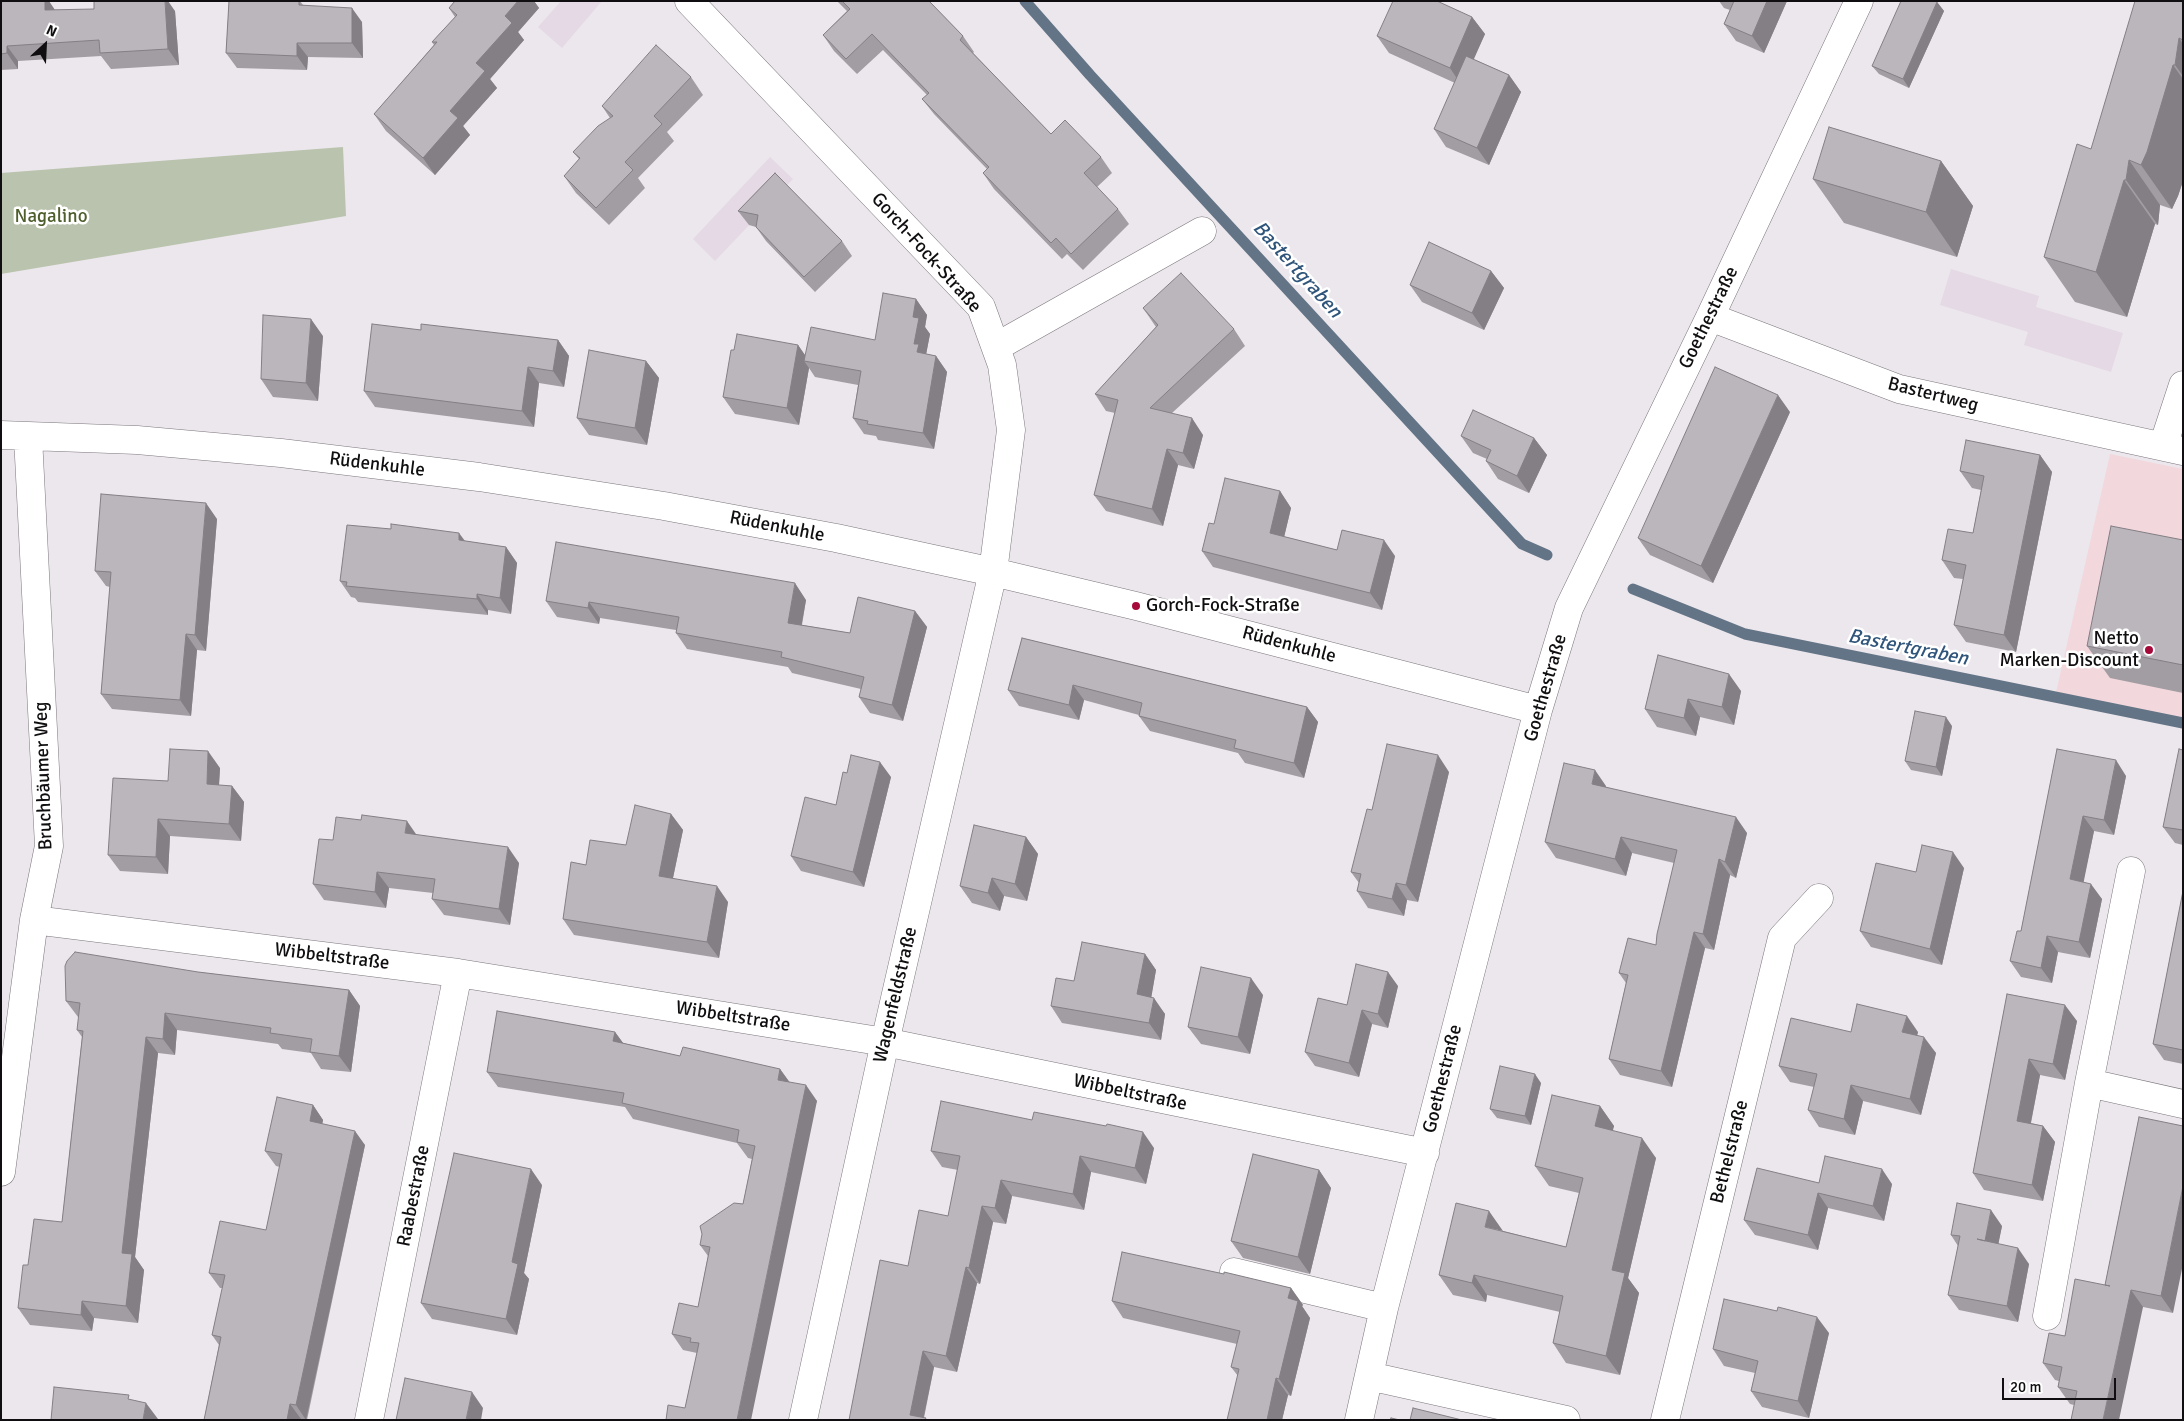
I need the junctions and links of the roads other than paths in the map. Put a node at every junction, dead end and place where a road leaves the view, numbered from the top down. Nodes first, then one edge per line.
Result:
1 (689, 1) edge
2 (1859, 1) edge
3 (1202, 231) dead end
4 (1710, 317) junction
5 (996, 347) junction
6 (2183, 385) edge
7 (1, 434) edge
8 (28, 436) junction
9 (2173, 448) edge
10 (993, 572) junction
11 (1538, 710) junction
12 (2131, 872) dead end
13 (1819, 898) dead end
14 (34, 920) junction
15 (458, 972) junction
16 (885, 1042) junction
17 (2089, 1083) junction
18 (2183, 1104) edge
19 (1424, 1153) junction
20 (1, 1172) edge
21 (1234, 1272) edge
22 (1384, 1308) junction
23 (2047, 1316) dead end
24 (1369, 1376) junction
25 (368, 1420) edge
26 (803, 1420) edge
27 (1359, 1420) edge
28 (1566, 1420) edge
29 (1666, 1420) edge

1 - 5 street, Gorch-Fock-Straße
2 - 4 street, Goethestraße
3 - 5 street
4 - 9 street, Bastertweg
4 - 11 street, Goethestraße
5 - 10 street, Gorch-Fock-Straße
6 - 9 street, Bastertweg
7 - 8 street, Rüdenkuhle
8 - 10 street, Rüdenkuhle
8 - 14 street, Bruchbäumer Weg
10 - 11 street, Rüdenkuhle
10 - 16 street, Wagenfeldstraße
11 - 19 street, Goethestraße
12 - 17 street
13 - 29 street, Bethelstraße
14 - 15 street, Wibbeltstraße
14 - 20 street, Bruchbäumer Weg
15 - 16 street, Wibbeltstraße
15 - 25 street, Raabestraße
16 - 19 street, Wibbeltstraße
16 - 26 street, Wagenfeldstraße
17 - 18 street
17 - 23 street
19 - 22 street, Goethestraße
21 - 22 street
22 - 24 street, Goethestraße
24 - 27 street, Goethestraße
24 - 28 street

